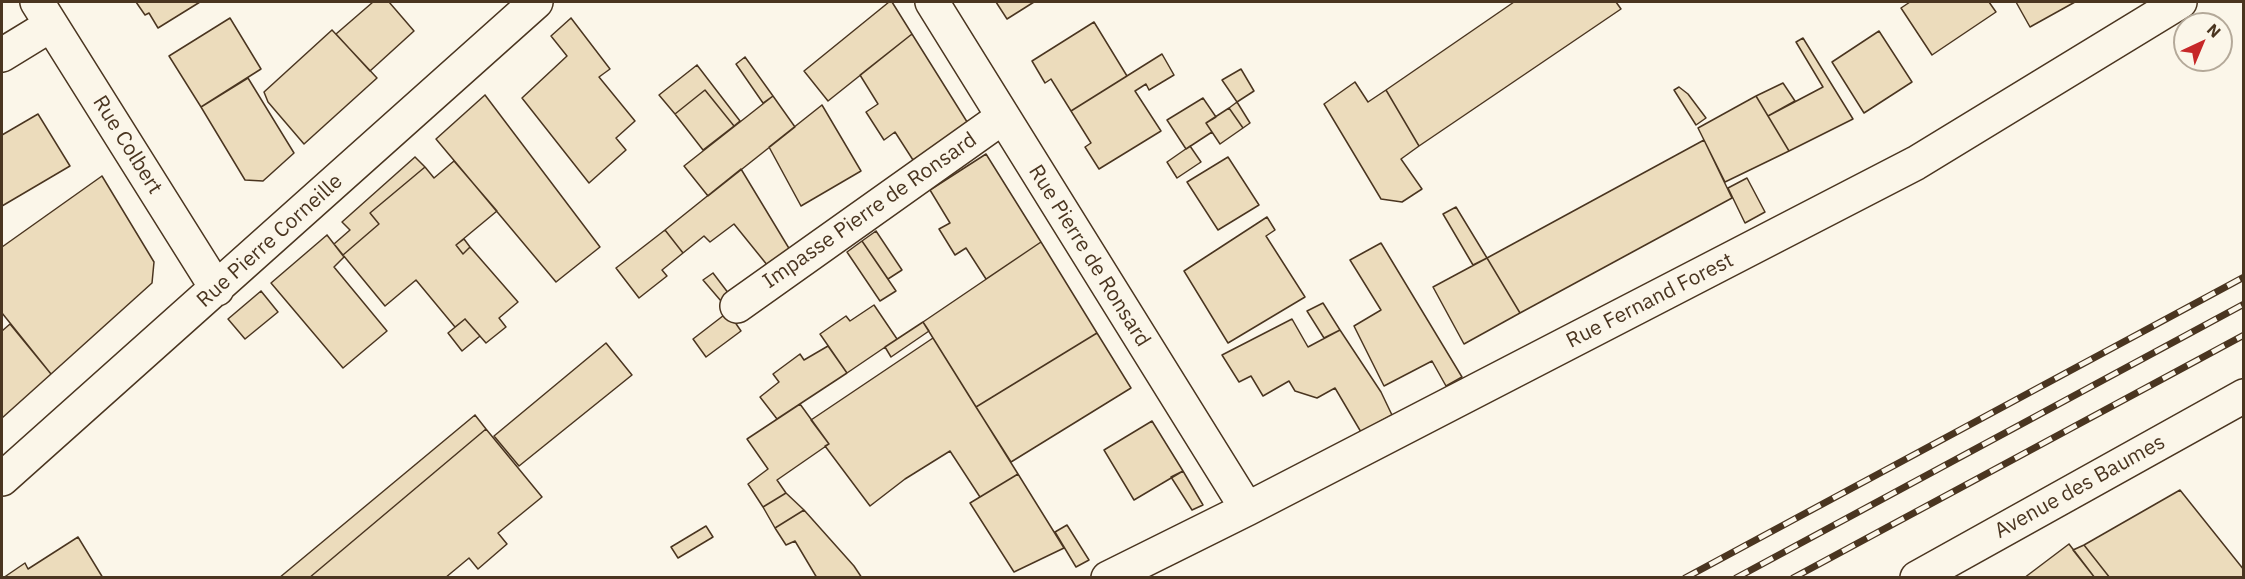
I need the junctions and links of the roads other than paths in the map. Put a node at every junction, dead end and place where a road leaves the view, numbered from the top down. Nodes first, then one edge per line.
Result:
1 (536, 2) edge
2 (932, 2) edge
3 (2180, 2) edge
4 (44, 13) edge
5 (2, 55) edge
6 (1003, 117) junction
7 (217, 289) junction
8 (737, 306) dead end
9 (2244, 396) edge
10 (2, 479) edge
11 (1247, 509) junction
12 (1108, 578) edge
13 (1917, 578) edge

1 - 7 street, Rue Pierre Corneille
2 - 6 street, Rue Pierre de Ronsard
3 - 11 street, Rue Fernand Forest
4 - 5 street
4 - 7 street, Rue Colbert
6 - 8 street, Impasse Pierre de Ronsard
6 - 11 street, Rue Pierre de Ronsard
7 - 10 street, Rue Pierre Corneille
9 - 13 street, Avenue des Baumes
11 - 12 street, Rue Fernand Forest

